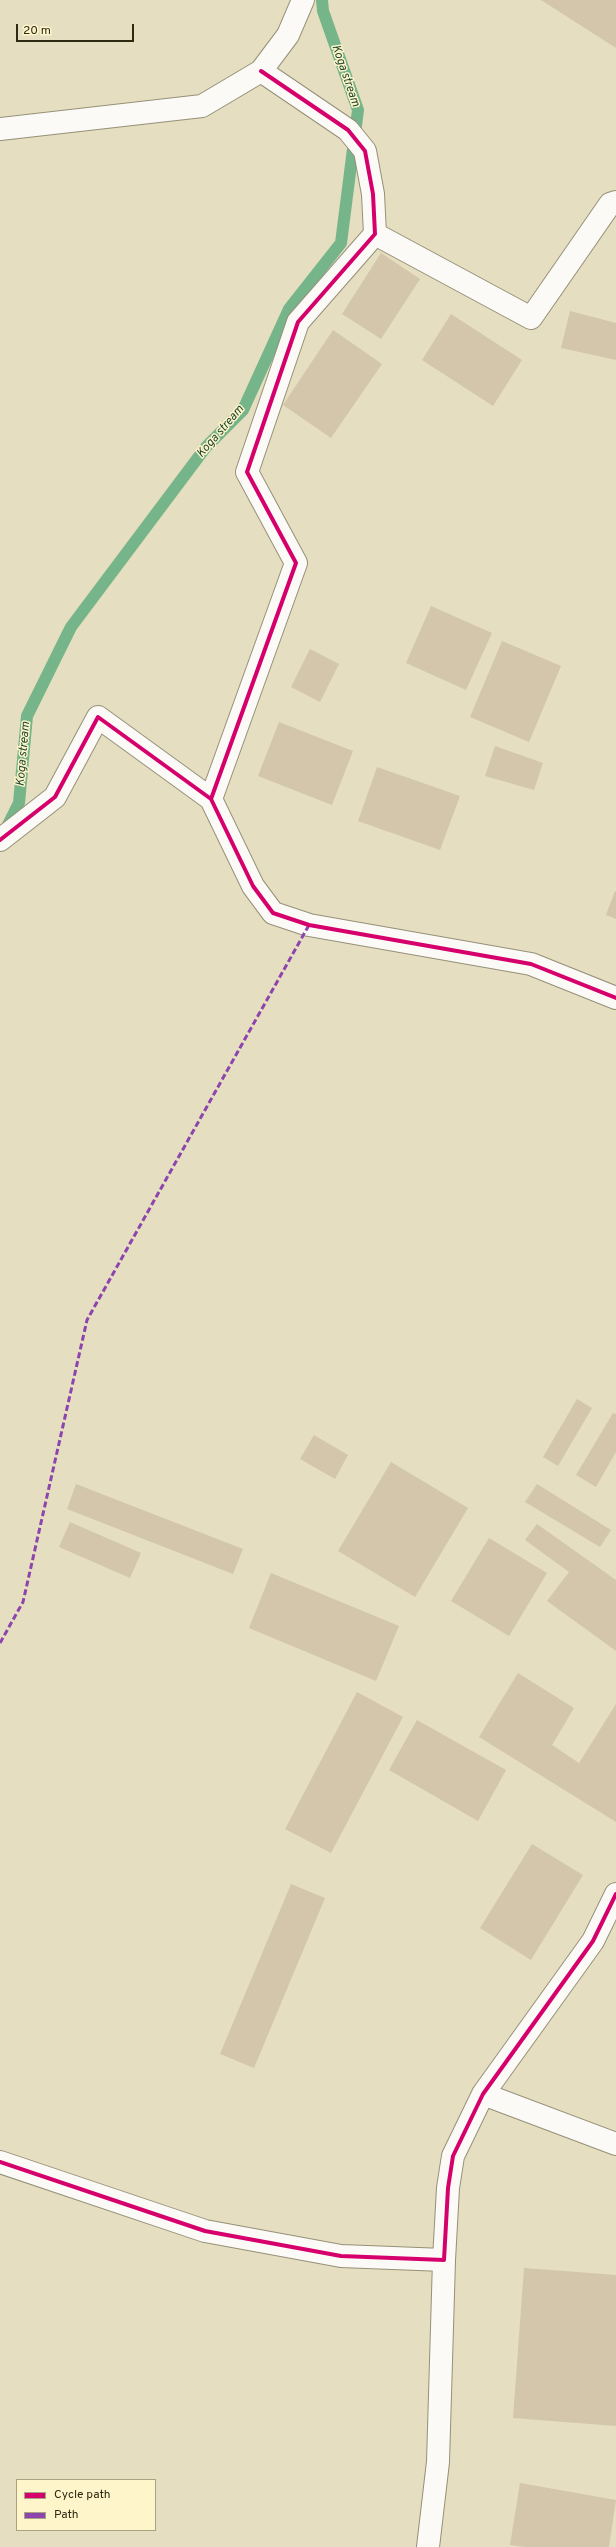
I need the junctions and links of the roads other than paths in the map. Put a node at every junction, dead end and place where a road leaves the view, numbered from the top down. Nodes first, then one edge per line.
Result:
1 (303, 0) edge
2 (261, 72) junction
3 (0, 129) edge
4 (616, 202) edge
5 (375, 234) junction
6 (212, 799) junction
7 (0, 840) edge
8 (616, 998) edge
9 (616, 1894) edge
10 (483, 2094) junction
11 (616, 2144) edge
12 (0, 2162) edge
13 (444, 2260) junction
14 (428, 2547) edge

1 - 2 street
2 - 3 street
2 - 5 street
4 - 5 street
5 - 6 street
6 - 7 street
6 - 8 street
9 - 10 street
10 - 11 street
10 - 13 street
12 - 13 street
13 - 14 street

